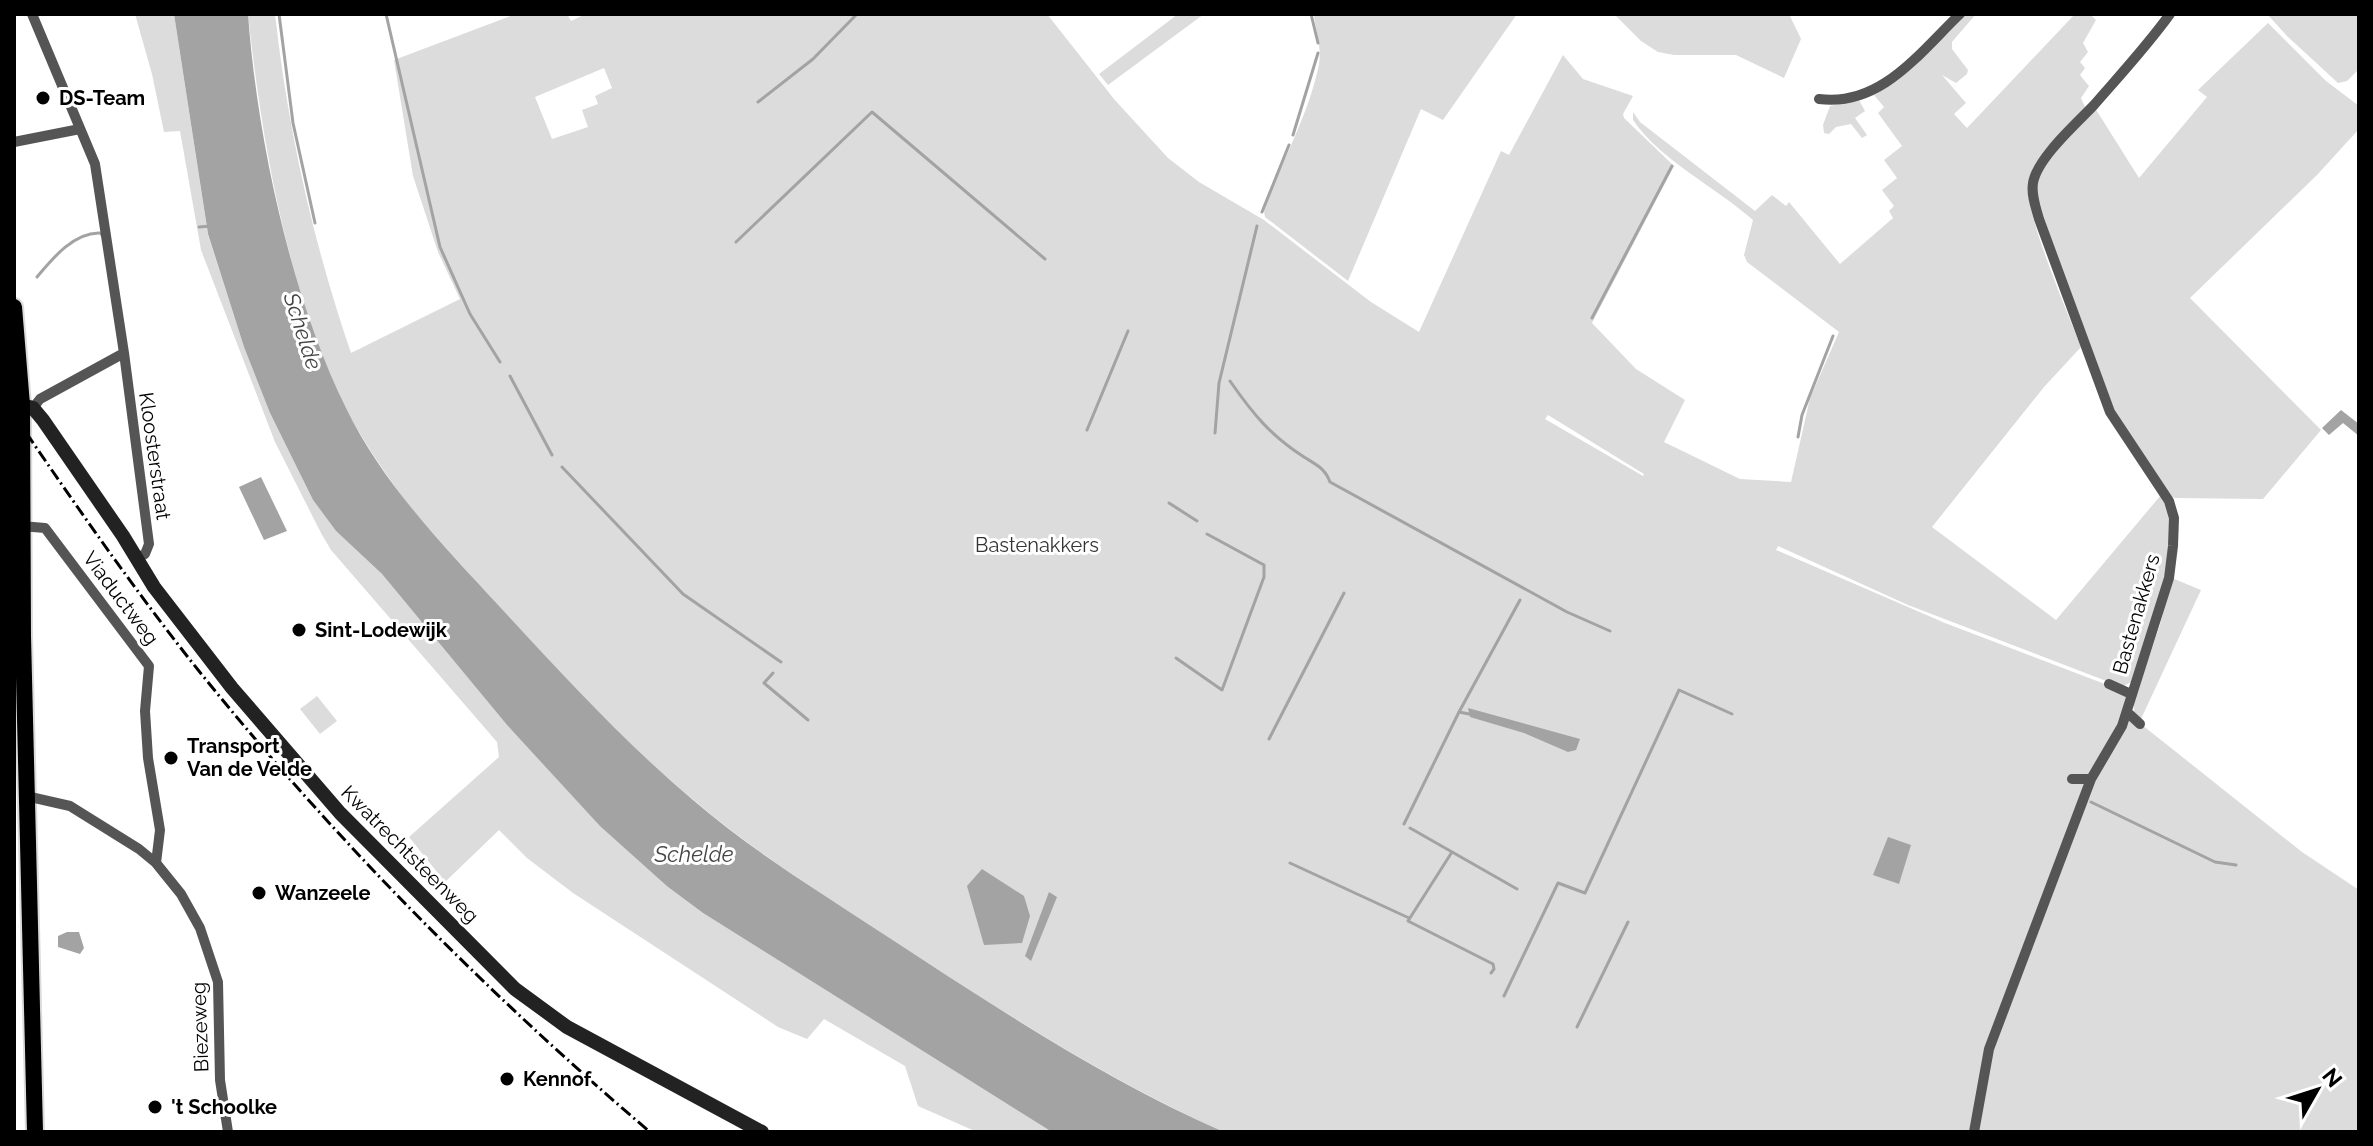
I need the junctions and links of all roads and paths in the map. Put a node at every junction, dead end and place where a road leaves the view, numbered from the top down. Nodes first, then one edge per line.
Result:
1 (32, 14) edge
2 (1960, 14) edge
3 (2170, 14) edge
4 (1819, 99) dead end
5 (80, 129) junction
6 (14, 142) edge
7 (14, 307) edge
8 (124, 353) junction
9 (27, 406) junction
10 (17, 438) edge
11 (21, 526) junction
12 (137, 558) junction
13 (2109, 684) dead end
14 (2131, 694) junction
15 (2127, 712) junction
16 (2140, 724) dead end
17 (2072, 779) dead end
18 (2091, 779) junction
19 (26, 802) junction
20 (156, 863) junction
21 (35, 1132) edge
22 (228, 1132) edge
23 (762, 1132) edge
24 (1974, 1132) edge

1 - 5 street, Kloosterstraat
2 - 4 street
3 - 14 street, Bastenakkers
5 - 6 street
5 - 8 street, Kloosterstraat
7 - 9 main road
8 - 9 street
8 - 12 street, Kloosterstraat
9 - 10 main road
9 - 12 street, Kwatrechtsteenweg
10 - 11 main road
11 - 19 main road
11 - 20 street, Viaductweg
12 - 23 street, Kwatrechtsteenweg
13 - 14 street
14 - 15 street, Bastenakkers
15 - 16 street
15 - 18 street, Bastenakkers
17 - 18 street
18 - 24 street, Bastenakkers
19 - 20 street, Biezeweg
19 - 21 main road
20 - 22 street, Biezeweg

